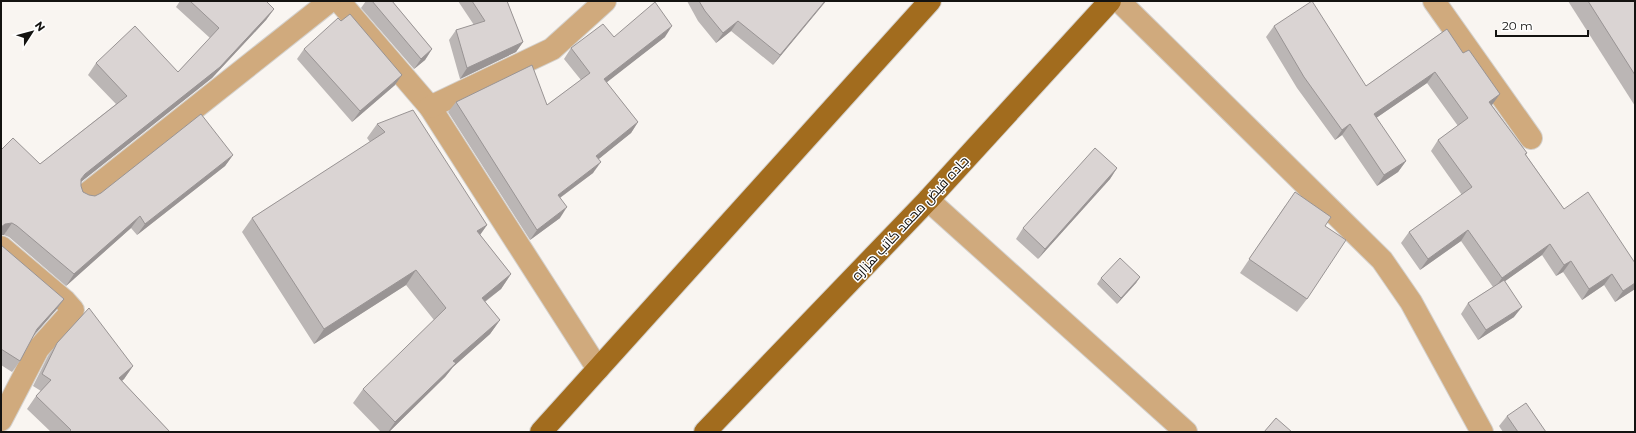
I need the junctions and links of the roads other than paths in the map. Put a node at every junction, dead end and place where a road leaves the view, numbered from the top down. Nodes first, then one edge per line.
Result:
1 (330, 1) edge
2 (339, 1) edge
3 (605, 1) edge
4 (930, 1) edge
5 (1110, 1) edge
6 (1120, 1) edge
7 (1434, 1) edge
8 (430, 107) junction
9 (1532, 138) dead end
10 (85, 195) edge
11 (928, 200) junction
12 (1, 248) edge
13 (598, 369) junction
14 (1, 420) edge
15 (541, 432) edge
16 (705, 432) edge
17 (1186, 432) edge
18 (1482, 432) edge

1 - 10 street
2 - 8 street
3 - 8 street
4 - 13 main road
5 - 11 main road, جاده فیض محمد کاتب هزاره
6 - 18 street
7 - 9 street
8 - 13 street
11 - 16 main road, جاده فیض محمد کاتب هزاره
11 - 17 street
12 - 14 street
13 - 15 main road

